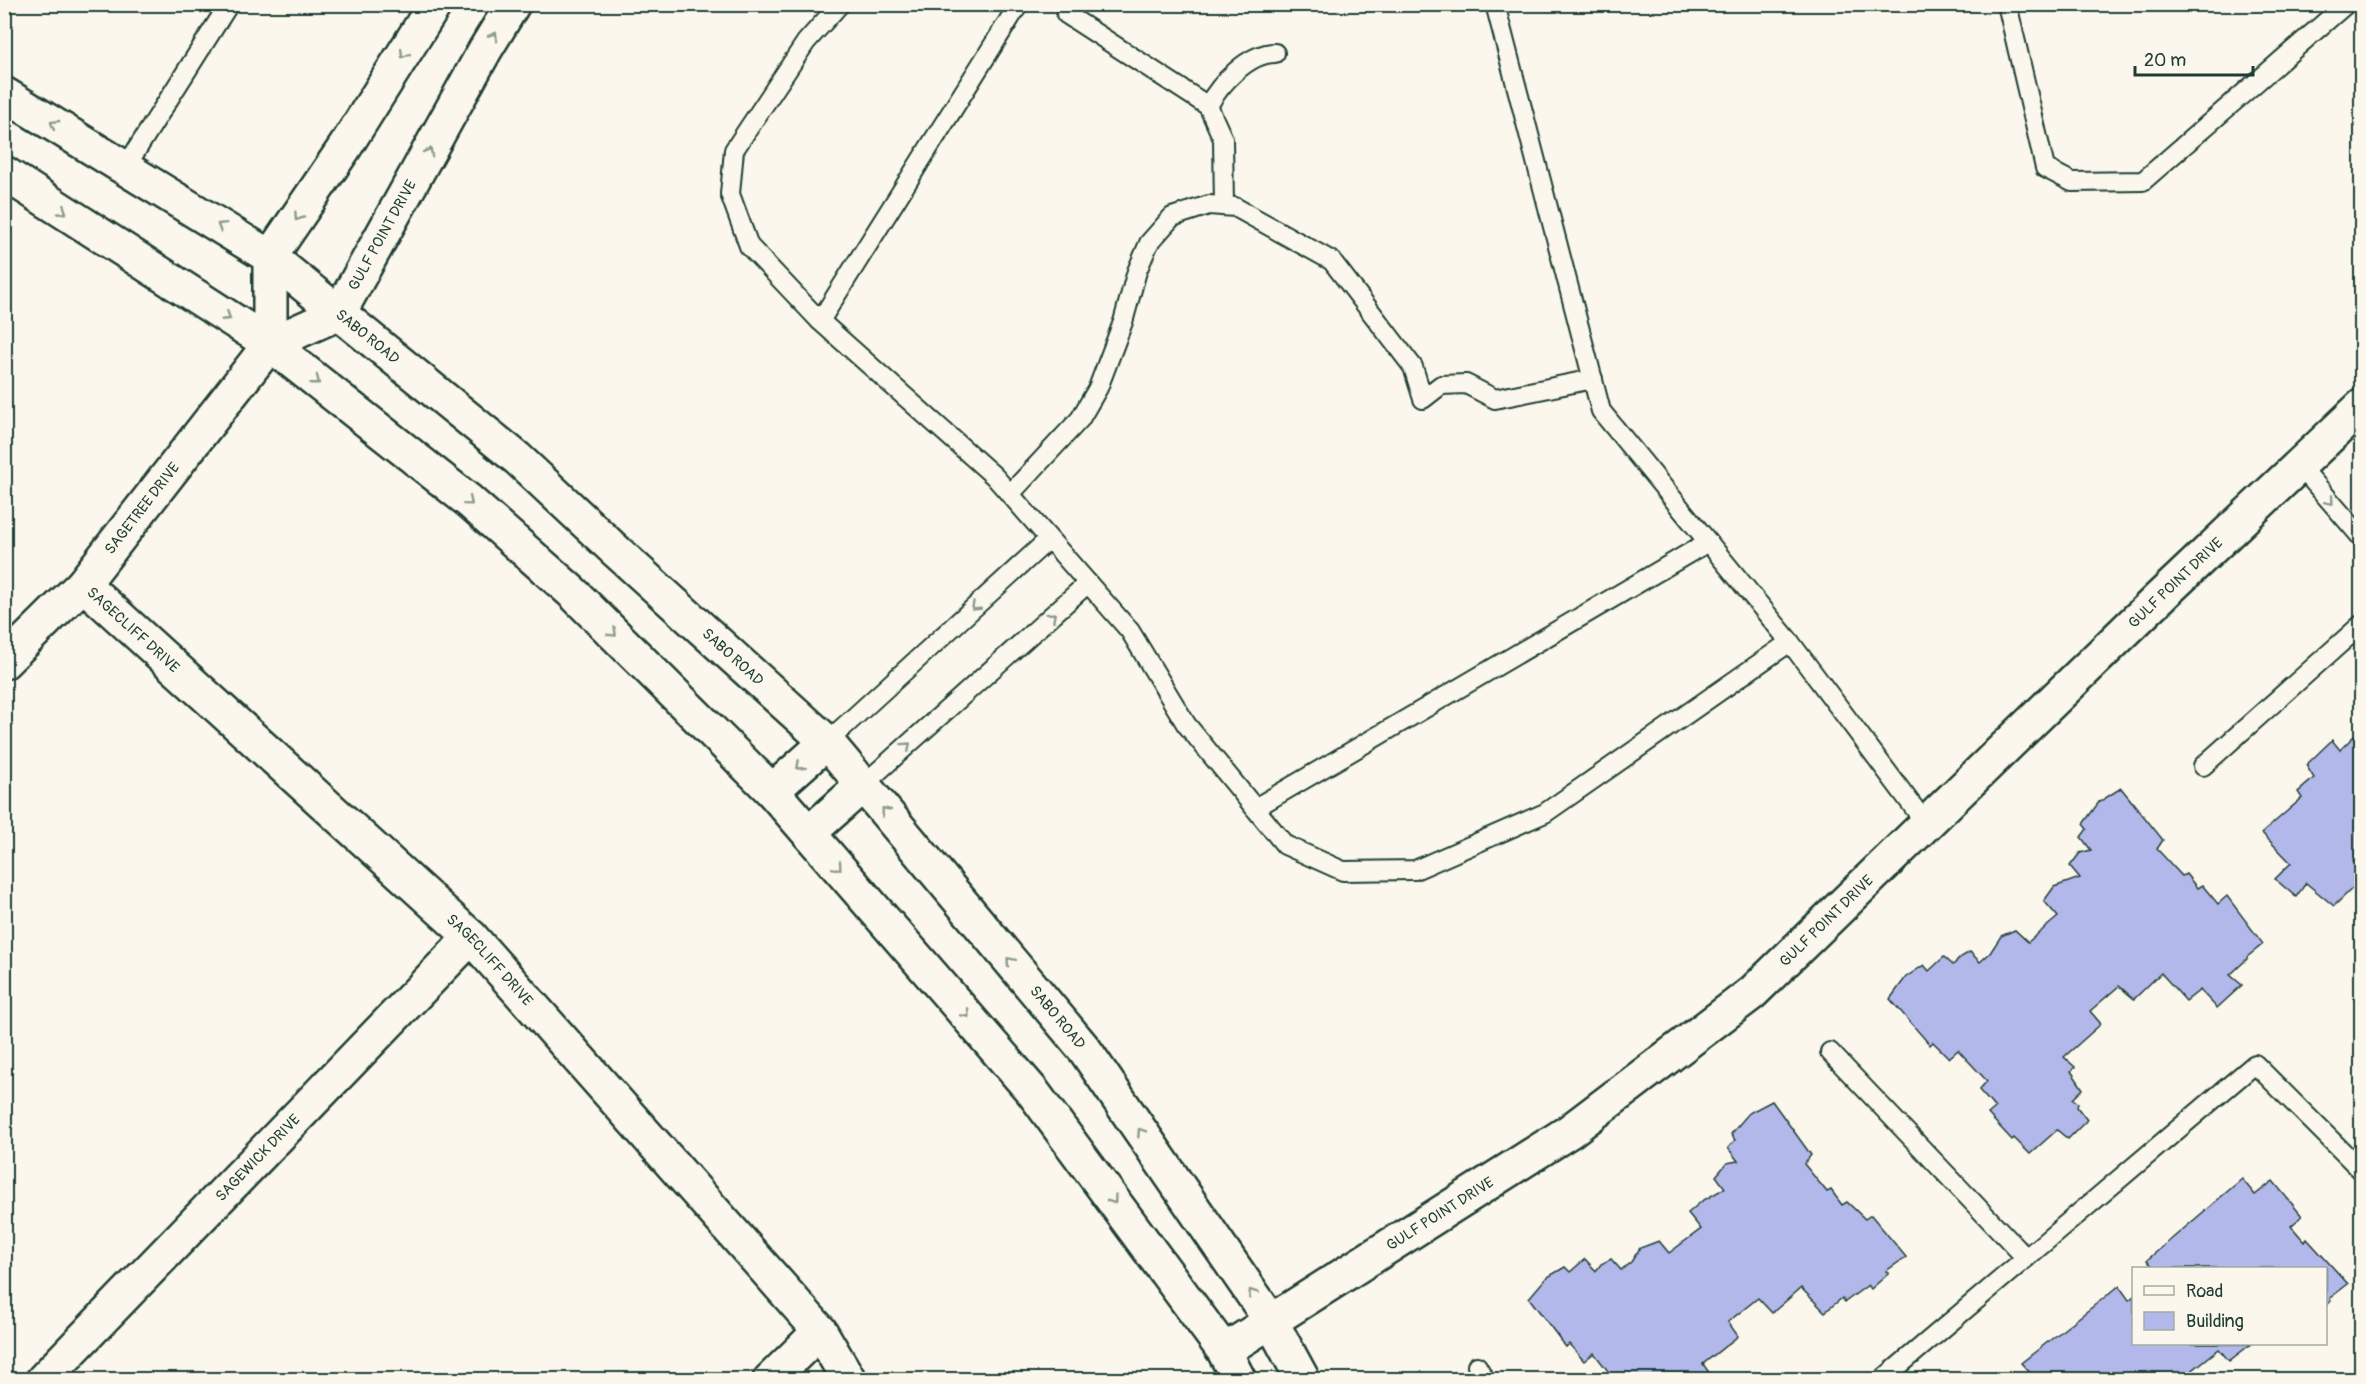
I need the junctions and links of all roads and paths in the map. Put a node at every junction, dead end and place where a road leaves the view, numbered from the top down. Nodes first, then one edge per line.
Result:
1 (230, 4) edge
2 (435, 4) edge
3 (513, 4) edge
4 (840, 4) edge
5 (1019, 4) edge
6 (1495, 4) edge
7 (2007, 4) edge
8 (2346, 4) edge
9 (1066, 14) dead end
10 (1275, 53) dead end
11 (4, 94) edge
12 (1209, 106) junction
13 (125, 168) junction
14 (4, 173) edge
15 (1224, 206) junction
16 (270, 257) junction
17 (339, 313) junction
18 (820, 321) junction
19 (270, 344) junction
20 (1593, 379) junction
21 (2357, 420) edge
22 (2299, 465) junction
23 (1010, 494) junction
24 (2361, 538) edge
25 (1049, 539) junction
26 (1708, 542) junction
27 (1088, 583) junction
28 (83, 584) junction
29 (2361, 624) edge
30 (1790, 642) junction
31 (4, 663) edge
32 (827, 742) junction
33 (2203, 766) dead end
34 (863, 785) junction
35 (772, 791) junction
36 (1255, 808) junction
37 (1927, 825) junction
38 (809, 833) junction
39 (471, 937) junction
40 (1830, 1052) dead end
41 (2361, 1172) edge
42 (2026, 1258) junction
43 (1271, 1321) junction
44 (820, 1331) junction
45 (1224, 1351) junction
46 (43, 1380) edge
47 (770, 1380) edge
48 (849, 1380) edge
49 (1239, 1380) edge
50 (1303, 1380) edge
51 (1882, 1380) edge

1 - 13 lane
2 -> 16 street
17 -> 3 street, GULF POINT DRIVE
4 - 18 lane
5 - 18 lane
6 - 20 lane
7 - 8 lane
9 - 12 lane
10 - 12 lane
13 -> 11 street, SABO ROAD
12 - 15 lane
16 -> 13 street, SABO ROAD
14 -> 19 street
15 - 20 lane
15 - 23 lane
16 - 17 street, SABO ROAD
16 - 19 street
17 - 19 street
17 - 32 street, SABO ROAD
18 - 23 lane
19 - 28 street, SAGETREE DRIVE
19 -> 35 street
20 - 26 lane
21 - 22 street, GULF POINT DRIVE
22 -> 24 lane
22 - 37 street, GULF POINT DRIVE
23 - 25 lane
25 - 27 lane
25 -> 32 lane
26 - 30 lane
26 - 36 lane
34 -> 27 lane
27 - 36 lane
28 - 31 street, SAGETREE DRIVE
28 - 39 street, SAGECLIFF DRIVE
29 - 33 lane
30 - 36 lane
30 - 37 lane
32 - 34 street, SABO ROAD
32 -> 35 street
34 - 38 street
43 -> 34 street, SABO ROAD
35 - 38 street
37 - 43 street, GULF POINT DRIVE
38 -> 45 street
39 - 44 street, SAGECLIFF DRIVE
39 - 46 street, SAGEWICK DRIVE
40 - 42 lane
41 - 42 lane
42 - 51 lane
43 - 45 street, GULF POINT DRIVE
43 - 50 street, SABO ROAD
44 - 47 street
44 - 48 street, SAGECLIFF DRIVE
45 - 49 street

